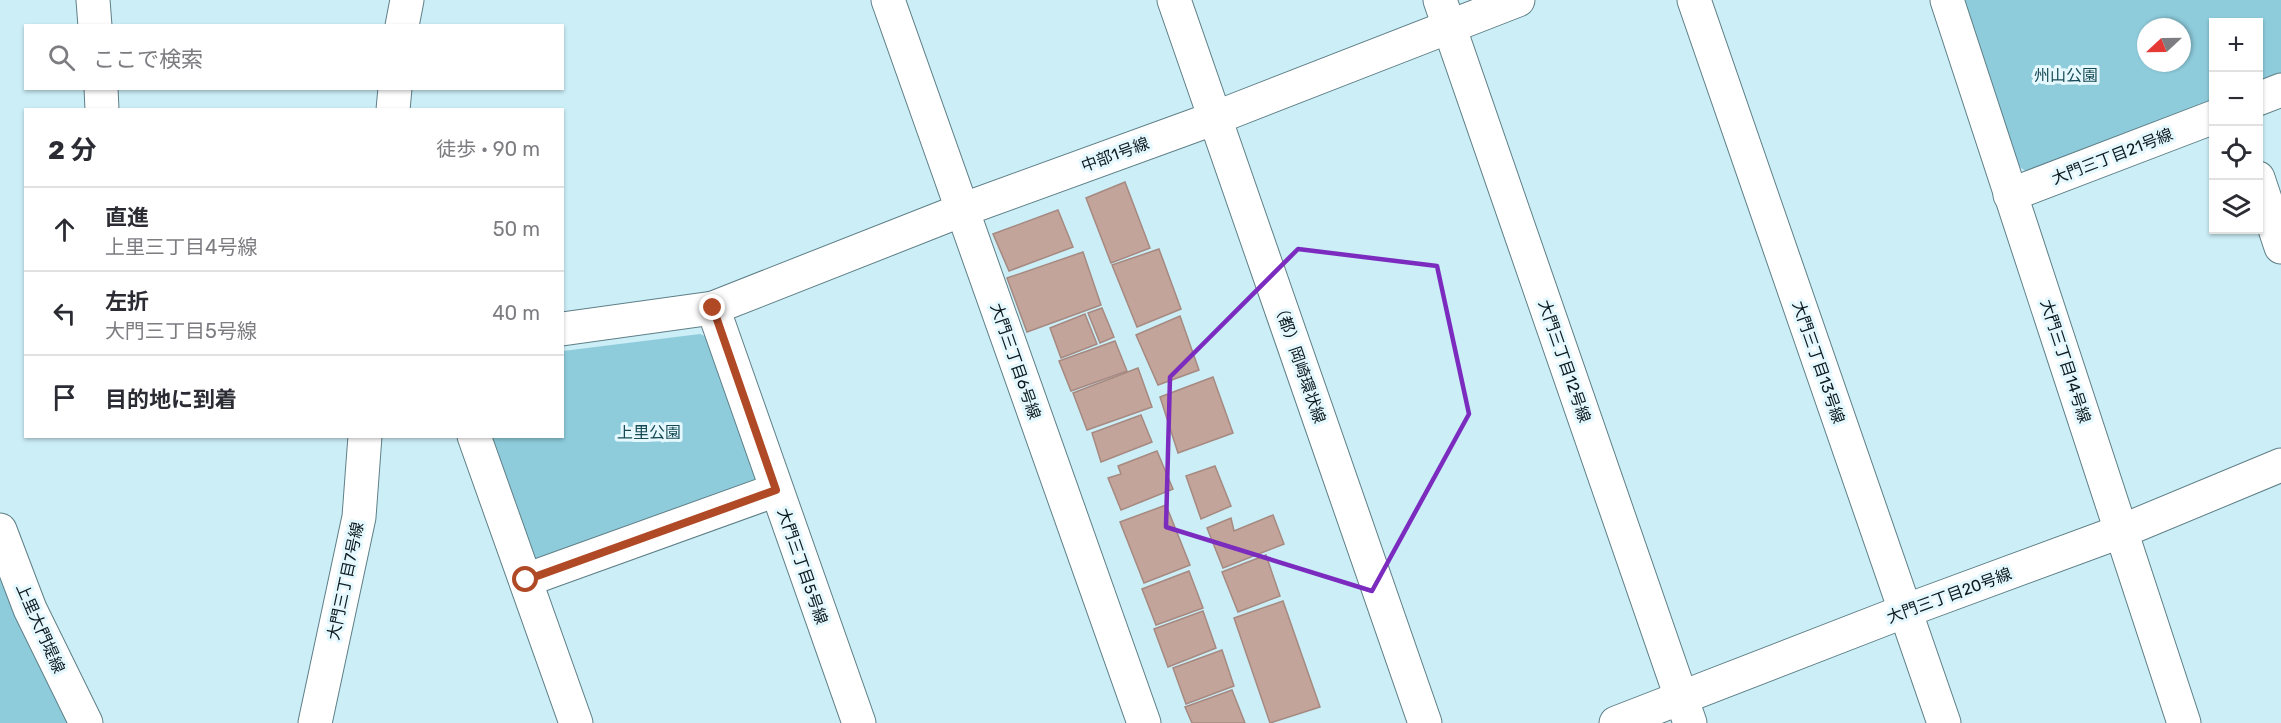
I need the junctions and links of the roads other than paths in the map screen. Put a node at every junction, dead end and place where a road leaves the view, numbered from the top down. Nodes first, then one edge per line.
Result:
1 (93, 0) edge
2 (407, 0) edge
3 (888, 0) edge
4 (1174, 0) edge
5 (1518, 0) edge
6 (1694, 0) edge
7 (1947, 0) edge
8 (1445, 14) edge
9 (95, 24) edge
10 (402, 24) edge
11 (101, 90) edge
12 (395, 90) edge
13 (2281, 90) edge
14 (2263, 97) edge
15 (102, 108) edge
16 (393, 108) edge
17 (1215, 118) junction
18 (2209, 119) edge
19 (2260, 180) edge
20 (2010, 195) junction
21 (962, 210) junction
22 (2281, 247) edge
23 (713, 308) junction
24 (564, 329) edge
25 (365, 438) edge
26 (475, 438) edge
27 (2281, 465) edge
28 (776, 490) junction
29 (0, 530) edge
30 (2122, 531) junction
31 (526, 580) junction
32 (1905, 611) junction
33 (1686, 710) edge
34 (86, 723) edge
35 (315, 723) edge
36 (576, 723) edge
37 (859, 723) edge
38 (1144, 723) edge
39 (1425, 723) edge
40 (1616, 723) edge
41 (1944, 723) edge
42 (2184, 723) edge

1 - 9 street
2 - 10 street
3 - 21 street, 大門三丁目6号線
4 - 17 street, （都）岡崎環状線
5 - 8 street, 中部1号線
6 - 32 street, 大門三丁目13号線
7 - 20 street, 大門三丁目14号線
8 - 17 street, 中部1号線
8 - 33 street, 大門三丁目12号線
11 - 15 street
12 - 16 street
13 - 14 street
17 - 21 street, 中部1号線
17 - 39 street, （都）岡崎環状線
18 - 20 street, 大門三丁目21号線
19 - 22 street
20 - 30 street, 大門三丁目14号線
21 - 23 street, 中部1号線
21 - 38 street, 大門三丁目6号線
23 - 24 street, 中部1号線
23 - 28 street, 大門三丁目5号線
25 - 35 street, 大門三丁目7号線
26 - 31 street
27 - 30 street, 大門三丁目20号線
28 - 31 street
28 - 37 street, 大門三丁目5号線
29 - 34 street, 上里大門堤線
30 - 32 street, 大門三丁目20号線
30 - 42 street, 大門三丁目14号線
31 - 36 street
32 - 33 street, 大門三丁目20号線
32 - 41 street, 大門三丁目13号線
33 - 40 street, 大門三丁目20号線

